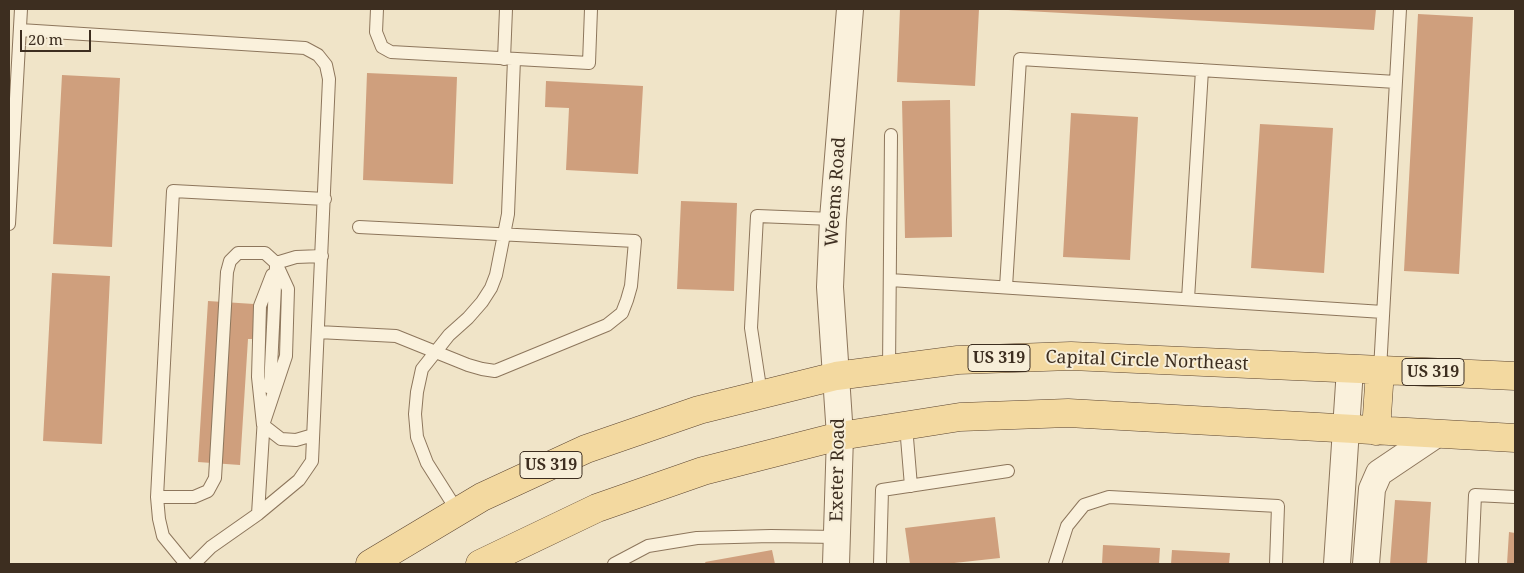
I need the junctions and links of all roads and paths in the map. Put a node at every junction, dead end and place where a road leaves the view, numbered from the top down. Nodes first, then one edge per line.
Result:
1 (21, 9) edge
2 (377, 9) edge
3 (506, 9) edge
4 (592, 9) edge
5 (850, 9) edge
6 (1400, 9) edge
7 (20, 30) junction
8 (509, 59) junction
9 (1202, 70) junction
10 (1396, 82) junction
11 (891, 135) dead end
12 (325, 199) junction
13 (833, 219) junction
14 (9, 224) edge
15 (359, 227) dead end
16 (504, 234) junction
17 (322, 256) junction
18 (276, 263) junction
19 (890, 280) junction
20 (1006, 287) junction
21 (1188, 299) junction
22 (1383, 312) junction
23 (318, 332) junction
24 (435, 353) junction
25 (889, 369) junction
26 (1350, 369) junction
27 (1380, 370) junction
28 (836, 376) junction
29 (1515, 376) edge
30 (761, 394) junction
31 (263, 425) junction
32 (906, 426) junction
33 (1346, 428) junction
34 (1376, 430) junction
35 (1437, 434) junction
36 (313, 435) junction
37 (840, 436) junction
38 (1515, 438) edge
39 (1008, 471) dead end
40 (911, 486) junction
41 (157, 497) junction
42 (1515, 497) edge
43 (458, 512) junction
44 (258, 514) junction
45 (837, 537) junction
46 (485, 563) edge
47 (186, 564) edge
48 (194, 564) edge
49 (370, 564) edge
50 (614, 564) edge
51 (836, 564) edge
52 (880, 564) edge
53 (1055, 564) edge
54 (1276, 564) edge
55 (1337, 564) edge
56 (1366, 564) edge
57 (1472, 564) edge

1 - 7 lane
2 - 8 lane
3 - 8 lane
4 - 8 lane
5 - 13 street, Weems Road
6 - 10 lane
7 - 12 lane
7 - 14 lane
8 - 16 lane
9 - 10 lane
9 - 20 lane
9 - 21 lane
10 - 22 lane
11 - 19 lane
12 - 17 lane
12 - 41 lane
13 - 28 street, Weems Road
13 - 30 lane
15 - 16 lane
16 - 24 lane
16 - 24 lane
17 - 18 lane
17 - 23 lane
18 - 31 lane
18 - 31 lane
18 - 41 lane
19 - 20 lane
19 - 25 lane
20 - 21 lane
21 - 22 lane
22 - 27 lane
23 - 24 lane
23 - 36 lane
24 - 43 lane
25 - 26 main road, Capital Circle Northeast / US 319
25 - 28 main road, Capital Circle Northeast / US 319
26 - 27 main road, Capital Circle Northeast / US 319
26 - 33 street
27 - 29 main road, Capital Circle Northeast / US 319
27 - 34 main road
28 - 30 main road, Capital Circle Northeast / US 319
28 - 37 street, Exeter Road
30 - 43 main road, Capital Circle Northeast / US 319
31 - 36 lane
31 - 44 lane
32 - 33 main road
32 - 37 main road
32 - 40 lane
33 - 34 main road
33 - 55 street
34 - 35 main road
35 - 38 main road
35 - 56 street
36 - 44 lane
37 - 45 street, Exeter Road
37 - 46 main road
39 - 40 lane
40 - 52 lane
41 - 47 lane
42 - 57 lane
43 - 49 main road, Capital Circle Northeast / US 319
44 - 48 lane
45 - 50 lane
45 - 51 street, Exeter Road
53 - 54 lane

